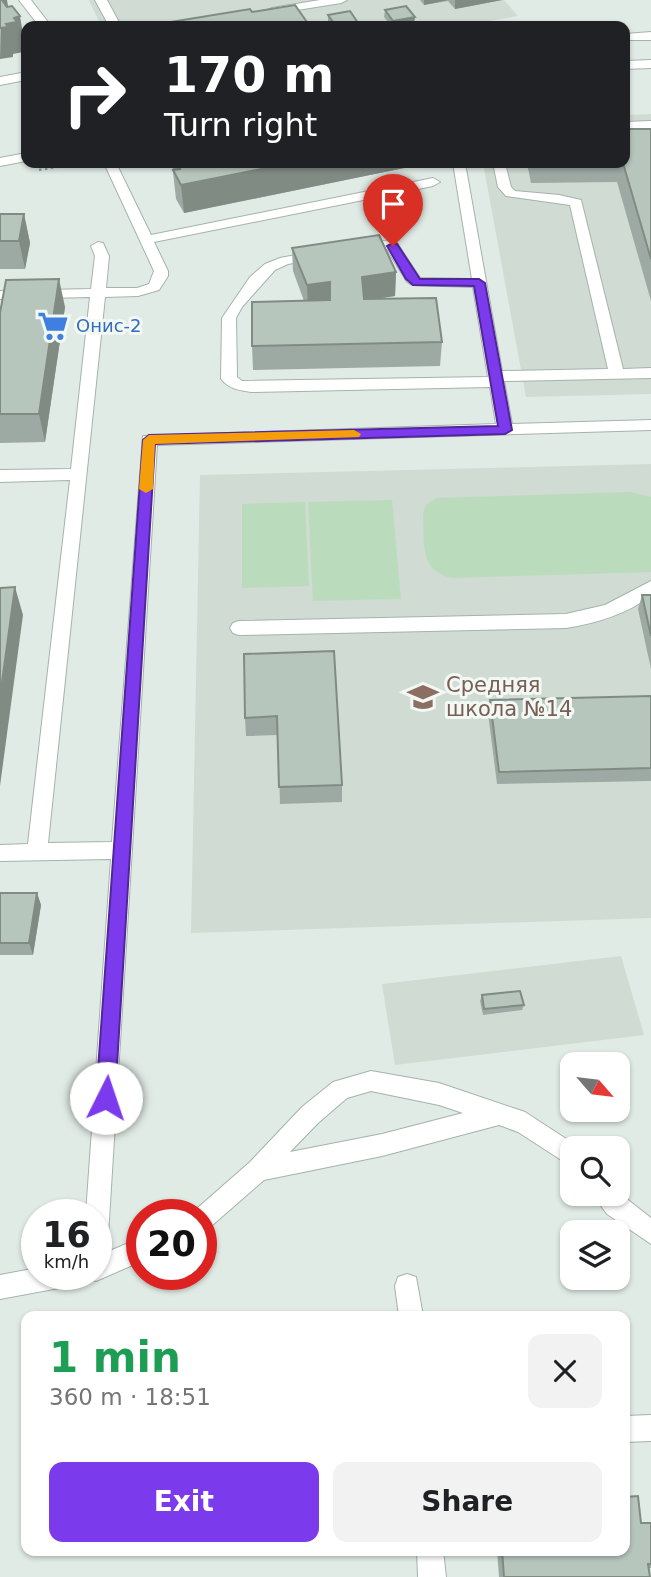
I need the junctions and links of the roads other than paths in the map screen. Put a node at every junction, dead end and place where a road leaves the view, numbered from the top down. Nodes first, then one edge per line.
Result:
1 (25, 0) edge
2 (102, 0) edge
3 (341, 0) edge
4 (253, 14) edge
5 (41, 21) edge
6 (112, 21) edge
7 (651, 36) edge
8 (630, 37) edge
9 (651, 64) edge
10 (630, 65) edge
11 (21, 77) edge
12 (0, 81) edge
13 (651, 125) edge
14 (630, 126) edge
15 (21, 158) edge
16 (0, 162) edge
17 (112, 168) edge
18 (460, 168) edge
19 (500, 168) edge
20 (433, 183) dead end
21 (146, 240) junction
22 (98, 246) dead end
23 (479, 283) junction
24 (98, 293) junction
25 (0, 295) edge
26 (651, 373) edge
27 (617, 374) junction
28 (496, 379) junction
29 (651, 425) edge
30 (505, 430) junction
31 (78, 474) junction
32 (0, 476) edge
33 (651, 587) edge
34 (239, 628) dead end
35 (122, 850) junction
36 (37, 852) junction
37 (0, 853) edge
38 (499, 1114) junction
39 (560, 1147) edge
40 (258, 1170) junction
41 (98, 1199) edge
42 (217, 1206) edge
43 (615, 1206) edge
44 (651, 1232) edge
45 (21, 1283) edge
46 (407, 1286) dead end
47 (0, 1287) edge
48 (410, 1311) edge
49 (651, 1428) edge
50 (630, 1429) edge
51 (430, 1556) edge
52 (432, 1577) edge

1 - 5 lane
2 - 6 lane
3 - 4 lane
7 - 8 lane
9 - 10 street
11 - 12 lane
13 - 14 lane
15 - 16 street
17 - 21 lane
18 - 23 lane
19 - 27 lane
20 - 21 lane
21 - 24 lane
22 - 24 lane
23 - 28 lane
23 - 28 lane
24 - 25 lane
24 - 31 lane
26 - 27 lane
27 - 28 lane
28 - 30 lane
29 - 30 lane
30 - 35 lane
31 - 32 lane
31 - 36 lane
33 - 34 lane
35 - 36 lane
35 - 41 lane
36 - 37 lane
38 - 39 lane
38 - 40 lane
38 - 40 lane
40 - 42 lane
43 - 44 lane
45 - 47 lane
46 - 48 lane
49 - 50 lane
51 - 52 lane

